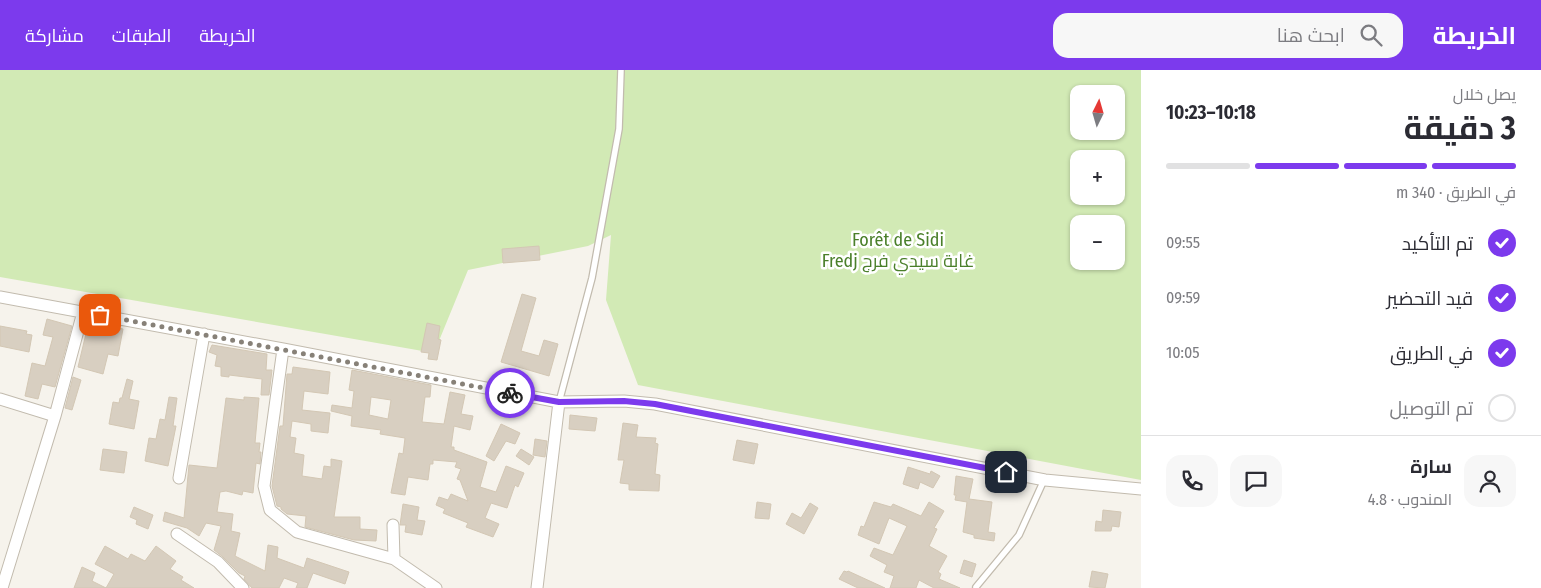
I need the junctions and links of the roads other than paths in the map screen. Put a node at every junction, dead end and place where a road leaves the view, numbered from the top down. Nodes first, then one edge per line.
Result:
1 (620, 71) edge
2 (0, 298) edge
3 (83, 312) junction
4 (204, 334) junction
5 (283, 349) junction
6 (0, 399) edge
7 (559, 402) junction
8 (55, 416) junction
9 (179, 478) dead end
10 (1044, 480) junction
11 (1141, 490) edge
12 (393, 525) dead end
13 (177, 534) dead end
14 (394, 559) junction
15 (976, 587) edge
16 (2, 588) edge
17 (243, 588) edge
18 (436, 588) edge
19 (537, 588) edge

1 - 7 lane
2 - 3 street
3 - 4 street
3 - 8 street
4 - 5 street
4 - 9 street
5 - 7 street
5 - 14 street
6 - 8 street
7 - 10 street
7 - 19 street
8 - 16 street
10 - 11 street
10 - 15 lane
12 - 14 street
13 - 17 street
14 - 18 street

